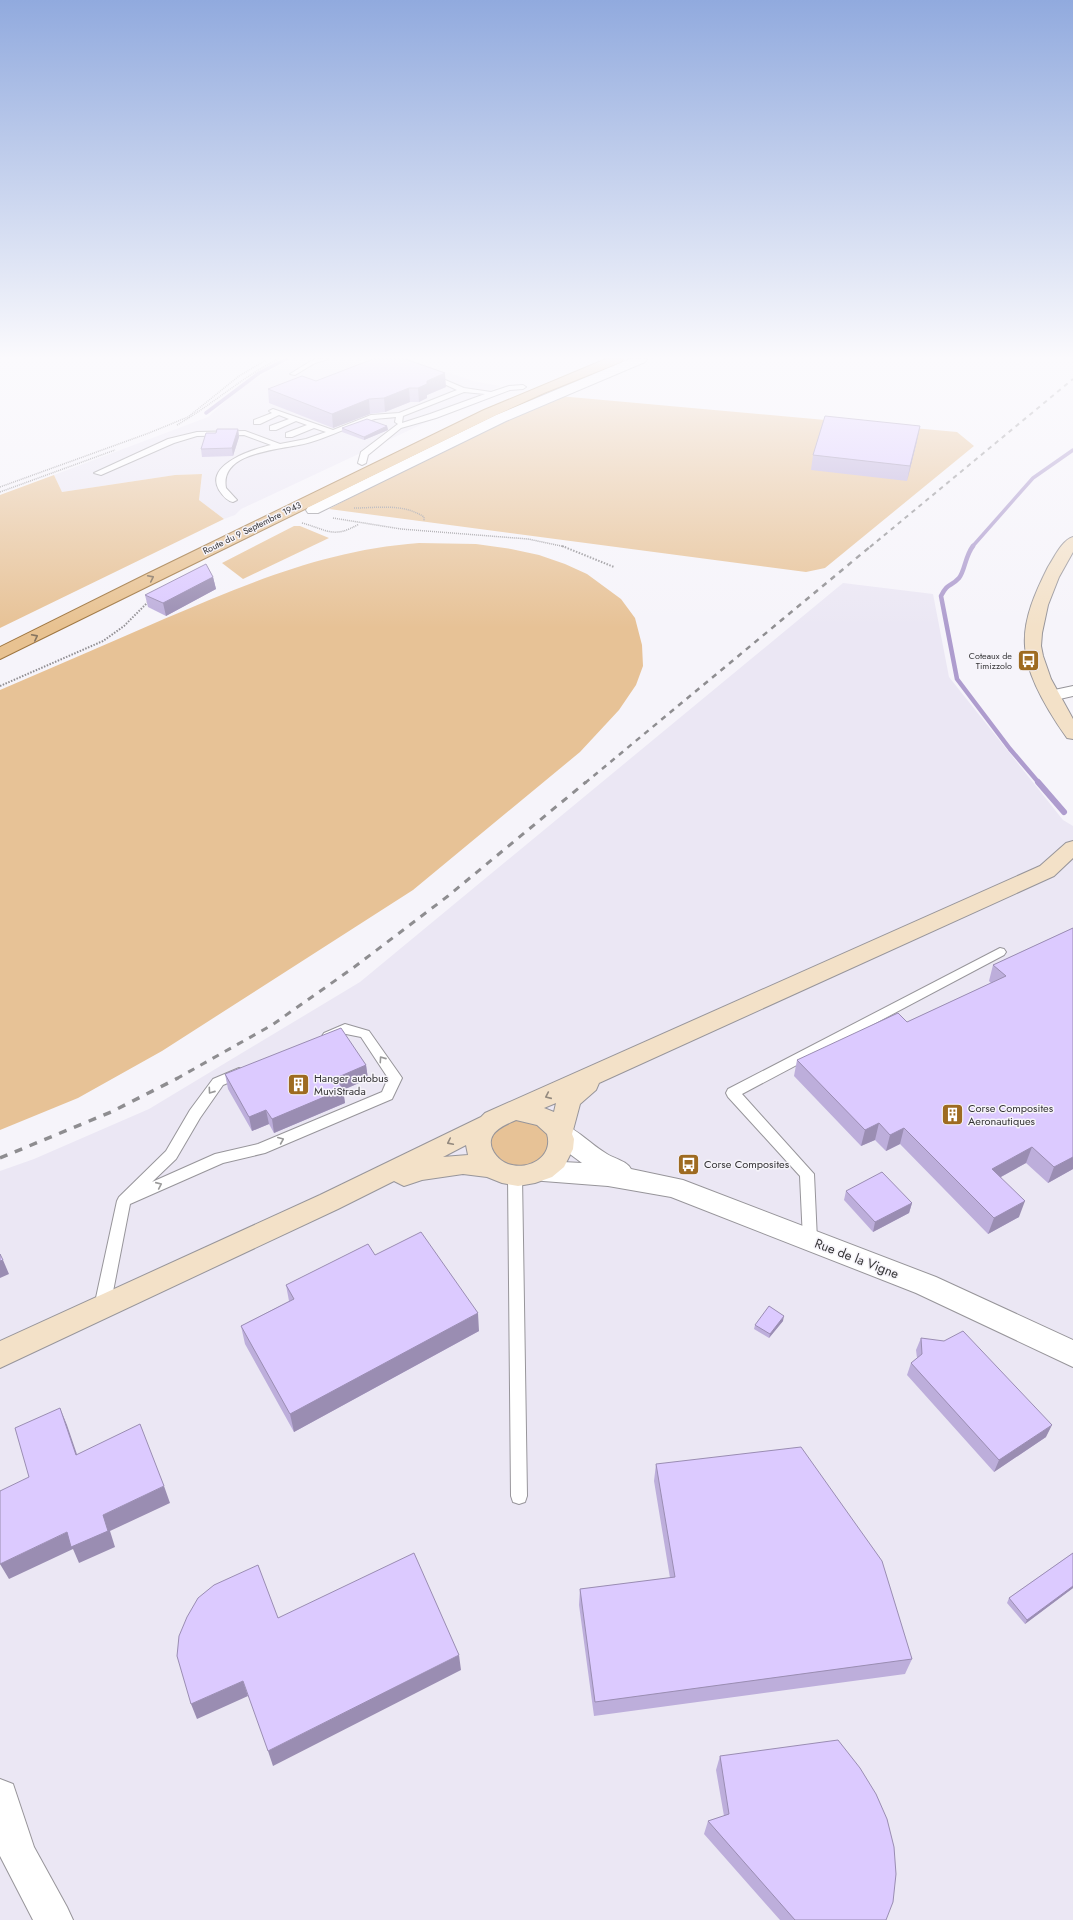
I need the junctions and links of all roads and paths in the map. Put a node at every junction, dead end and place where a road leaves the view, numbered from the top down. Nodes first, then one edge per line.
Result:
1 (106, 449) edge
2 (120, 449) edge
3 (154, 449) edge
4 (268, 449) edge
5 (371, 449) edge
6 (392, 449) edge
7 (415, 449) edge
8 (439, 449) edge
9 (362, 463) junction
10 (98, 473) dead end
11 (0, 487) edge
12 (0, 492) edge
13 (234, 500) dead end
14 (318, 507) junction
15 (424, 521) dead end
16 (295, 523) dead end
17 (359, 524) junction
18 (1073, 542) edge
19 (614, 566) dead end
20 (152, 599) edge
21 (0, 640) edge
22 (0, 654) edge
23 (0, 686) edge
24 (1073, 691) edge
25 (1051, 696) junction
26 (1073, 734) edge
27 (1073, 848) edge
28 (1000, 952) dead end
29 (317, 1041) edge
30 (253, 1067) edge
31 (597, 1075) junction
32 (515, 1111) junction
33 (485, 1125) junction
34 (560, 1133) junction
35 (491, 1166) junction
36 (543, 1170) junction
37 (515, 1176) junction
38 (634, 1179) junction
39 (124, 1201) junction
40 (330, 1202) junction
41 (810, 1240) junction
42 (102, 1307) junction
43 (1073, 1354) edge
44 (0, 1355) edge
45 (519, 1496) dead end
46 (0, 1797) edge
47 (54, 1920) edge

1 - 11 path
2 - 12 path
3 - 10 lane
4 - 13 lane
5 - 9 lane
6 - 9 main road, Route du 9 Septembre 1943
22 -> 7 main road, Route du 9 Septembre 1943
8 - 14 street
9 - 21 main road, Route du 9 Septembre 1943
14 - 15 path
14 - 17 path
16 - 17 path
17 - 19 path
18 - 25 main road
20 - 23 path
24 - 25 street
25 - 26 main road
27 - 31 main road
28 - 41 lane
39 -> 29 lane
30 -> 39 lane
31 -> 32 main road
31 - 34 main road
32 - 33 main road
32 - 34 main road
33 - 35 main road
33 -> 40 main road
34 - 36 main road
34 - 38 street, Rue de la Vigne
35 - 37 main road
35 - 40 main road
36 - 37 main road
36 - 38 street, Rue de la Vigne
37 - 45 lane
38 - 41 street, Rue de la Vigne
39 - 42 lane
40 - 42 main road
41 - 43 street, Rue de la Vigne
42 - 44 main road
46 - 47 street

